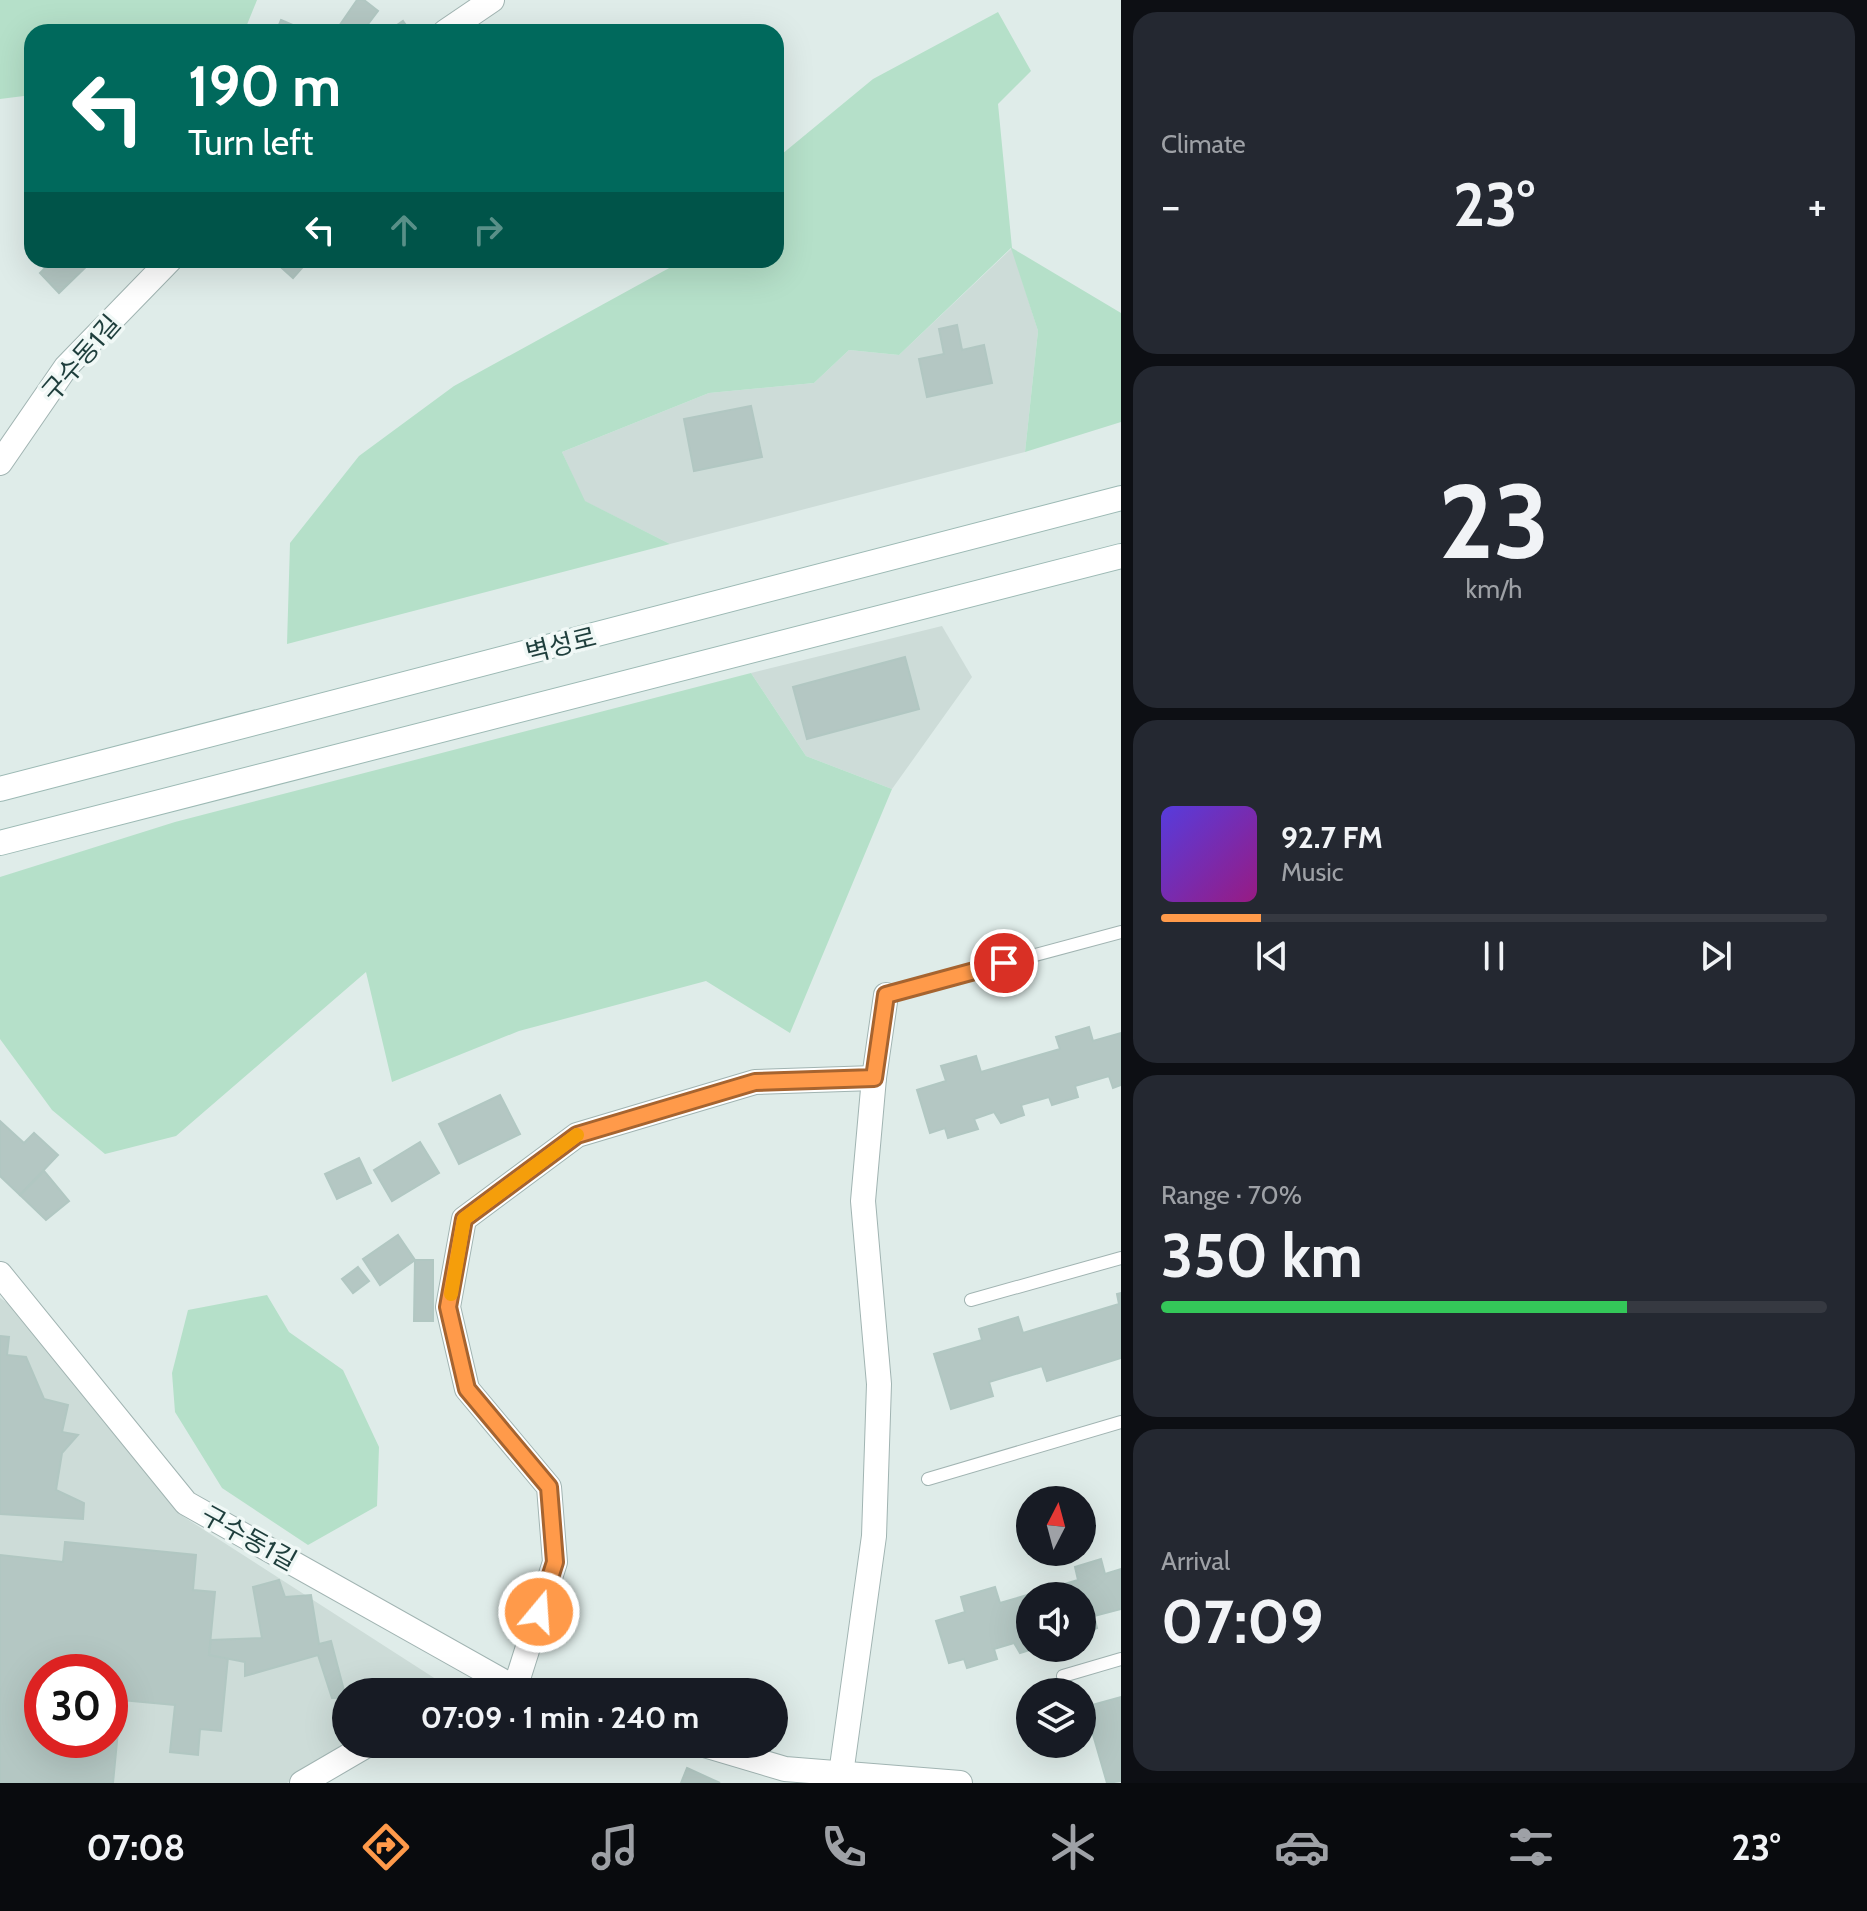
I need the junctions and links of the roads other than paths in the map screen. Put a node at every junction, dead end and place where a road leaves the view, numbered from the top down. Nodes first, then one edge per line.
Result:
1 (492, 0) edge
2 (457, 24) edge
3 (162, 268) edge
4 (0, 463) edge
5 (1114, 499) edge
6 (1121, 556) edge
7 (0, 789) edge
8 (0, 843) edge
9 (1121, 932) edge
10 (886, 995) joint
11 (874, 1078) junction
12 (1121, 1258) edge
13 (0, 1274) edge
14 (971, 1300) dead end
15 (1121, 1422) edge
16 (928, 1479) dead end
17 (1121, 1659) edge
18 (1063, 1676) dead end
19 (495, 1678) edge
20 (522, 1678) edge
21 (345, 1758) edge
22 (748, 1758) edge
23 (841, 1774) junction
24 (302, 1783) edge
25 (960, 1783) edge

1 - 2 street
3 - 4 street, 구수동1길
5 - 7 street, 벽성로
6 - 8 street, 벽성로
9 - 10 lane
10 - 11 street
11 - 20 street
11 - 23 street
12 - 14 lane
13 - 19 street, 구수동1길
15 - 16 lane
17 - 18 lane
21 - 24 street
22 - 23 street
23 - 25 street

